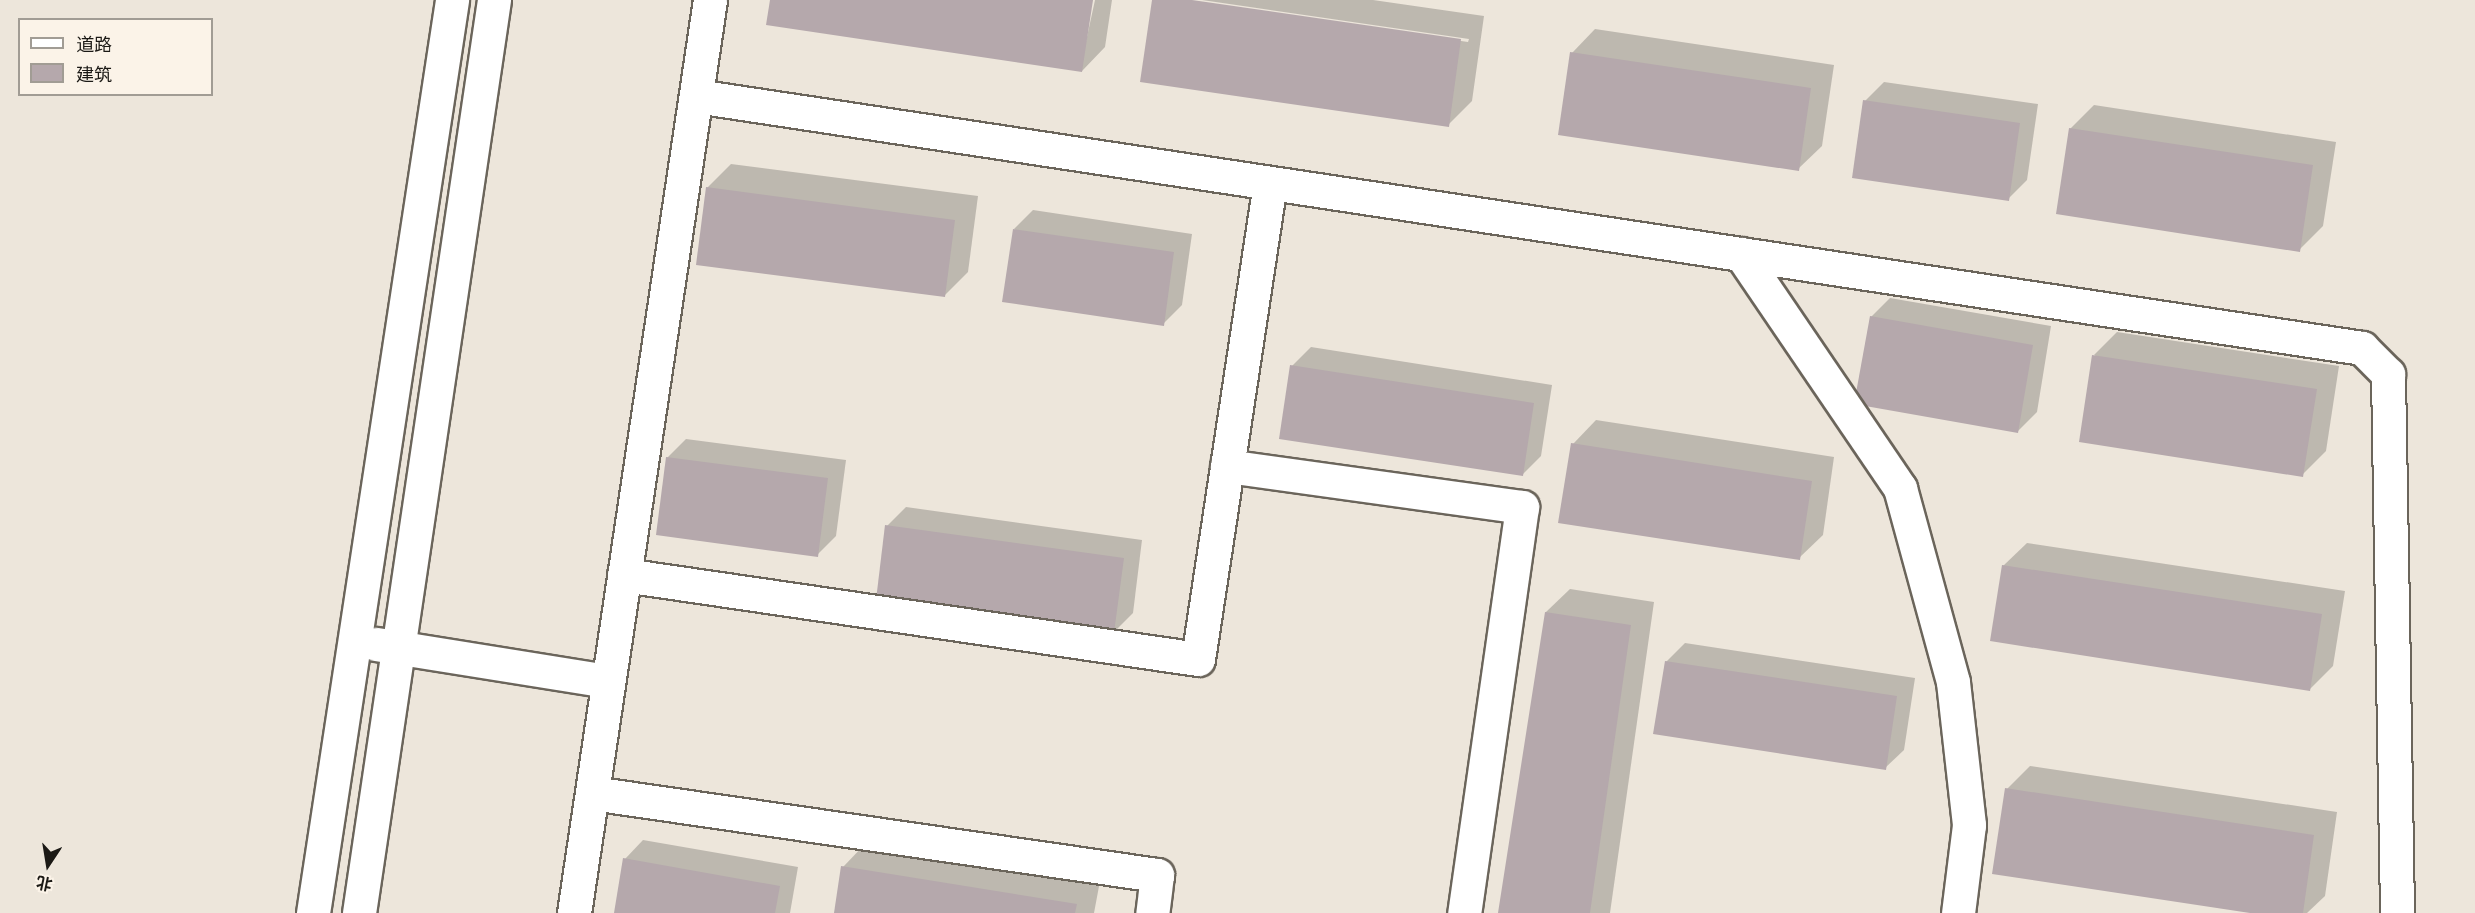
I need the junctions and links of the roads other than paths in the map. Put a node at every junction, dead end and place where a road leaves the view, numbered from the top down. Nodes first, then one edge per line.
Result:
1 (452, 0) edge
2 (494, 0) edge
3 (710, 0) edge
4 (696, 96) junction
5 (1270, 183) junction
6 (1741, 254) junction
7 (1227, 466) junction
8 (624, 575) junction
9 (354, 640) junction
10 (608, 681) junction
11 (592, 793) junction
12 (313, 913) edge
13 (359, 913) edge
14 (574, 913) edge
15 (1152, 913) edge
16 (1464, 913) edge
17 (1958, 913) edge
18 (2397, 913) edge

1 - 9 street
2 - 13 street
3 - 4 street
4 - 5 street
4 - 8 street
5 - 6 street
5 - 7 street
6 - 17 street
6 - 18 street
7 - 8 street
7 - 16 street
8 - 10 street
9 - 10 street
9 - 12 street
10 - 11 street
11 - 14 street
11 - 15 street

